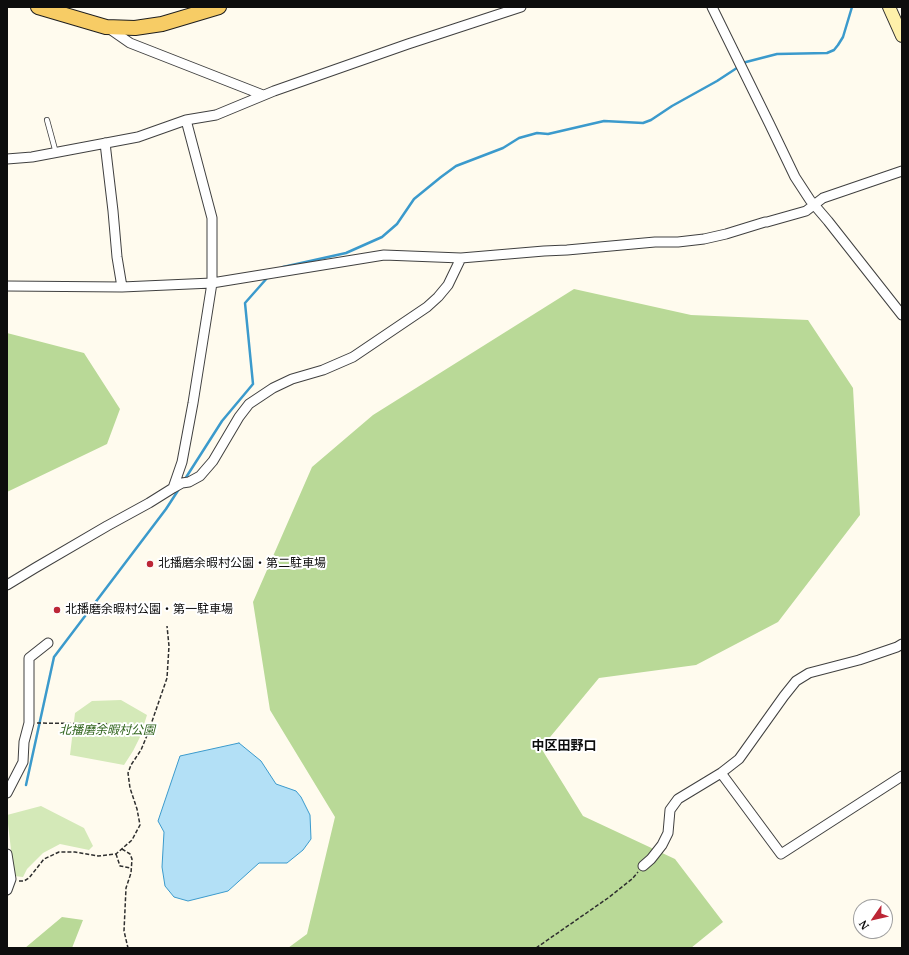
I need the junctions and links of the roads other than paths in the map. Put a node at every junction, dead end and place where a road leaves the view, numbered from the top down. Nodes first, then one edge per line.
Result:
1 (38, 7) edge
2 (219, 7) edge
3 (521, 7) edge
4 (712, 7) edge
5 (889, 7) edge
6 (106, 27) junction
7 (902, 36) edge
8 (264, 95) junction
9 (47, 120) dead end
10 (186, 120) junction
11 (105, 143) junction
12 (56, 152) junction
13 (7, 159) edge
14 (902, 171) edge
15 (814, 204) junction
16 (461, 258) junction
17 (212, 283) junction
18 (7, 286) edge
19 (122, 287) junction
20 (902, 315) edge
21 (173, 488) junction
22 (7, 585) edge
23 (48, 643) dead end
24 (902, 644) edge
25 (721, 773) junction
26 (902, 776) edge
27 (7, 793) edge
28 (7, 854) edge
29 (643, 866) road end
30 (7, 890) edge

1 - 6 main road
2 - 6 main road
3 - 8 street
4 - 15 street
5 - 7 street
6 - 8 street
8 - 10 street
9 - 12 lane
10 - 11 street
10 - 17 street
11 - 12 street
11 - 19 street
12 - 13 street
14 - 15 street
15 - 16 street
15 - 20 street
16 - 17 street
16 - 21 street
17 - 19 street
17 - 21 street
18 - 19 street
21 - 22 street
23 - 27 street
24 - 25 street
25 - 26 street
25 - 29 street
28 - 30 street

